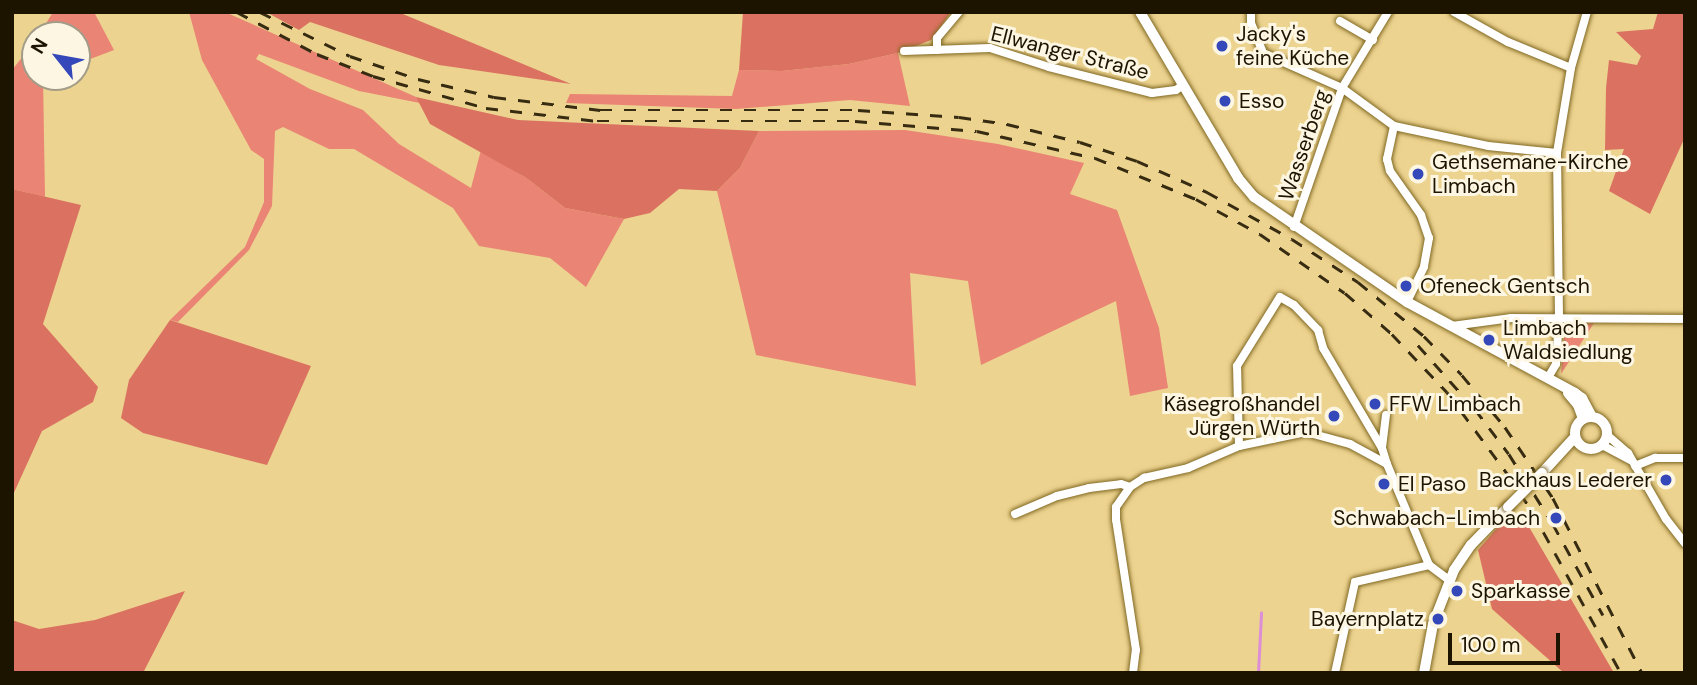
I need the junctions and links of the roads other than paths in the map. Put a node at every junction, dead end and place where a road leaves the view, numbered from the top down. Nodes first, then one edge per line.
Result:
1 (959, 12) edge
2 (1140, 12) edge
3 (1251, 12) edge
4 (1454, 12) edge
5 (1587, 12) edge
6 (1388, 13) edge
7 (1340, 21) dead end
8 (1373, 40) junction
9 (937, 50) junction
10 (904, 51) dead end
11 (1571, 68) junction
12 (1183, 85) junction
13 (1342, 88) junction
14 (1394, 126) junction
15 (1557, 153) junction
16 (1294, 227) junction
17 (1407, 302) junction
18 (1685, 318) edge
19 (1559, 319) junction
20 (1450, 326) junction
21 (1548, 378) junction
22 (1386, 415) dead end
23 (1588, 418) junction
24 (1575, 437) junction
25 (1605, 440) junction
26 (1239, 446) junction
27 (1583, 447) junction
28 (1382, 448) junction
29 (1685, 458) edge
30 (1556, 459) junction
31 (1633, 463) junction
32 (1387, 464) junction
33 (1130, 487) junction
34 (1015, 514) dead end
35 (1685, 543) edge
36 (1429, 565) junction
37 (1449, 580) junction
38 (1133, 673) edge
39 (1335, 673) edge
40 (1423, 673) edge

1 - 9 street
2 - 12 main road
3 - 13 street
4 - 11 street
5 - 11 street
6 - 8 street, Wasserberg
7 - 8 street
8 - 13 street, Wasserberg
9 - 10 street, Ellwanger Straße
9 - 12 street, Ellwanger Straße
11 - 15 street
12 - 16 main road
13 - 14 street
13 - 16 street, Wasserberg
14 - 15 street
14 - 17 street
15 - 19 street
16 - 17 main road
17 - 20 main road
18 - 19 street
19 - 20 street
19 - 21 street
20 - 21 main road
21 - 23 main road
22 - 28 street
23 - 24 main road
23 - 25 main road
24 - 27 main road
24 - 30 main road
25 - 27 main road
25 - 31 street
26 - 28 street
26 - 32 street
26 - 33 street
27 - 30 main road
28 - 32 street
29 - 31 street
30 - 37 main road, bridge
31 - 35 street
32 - 36 street
33 - 34 street
33 - 38 street
36 - 37 street
36 - 39 street
37 - 40 main road

